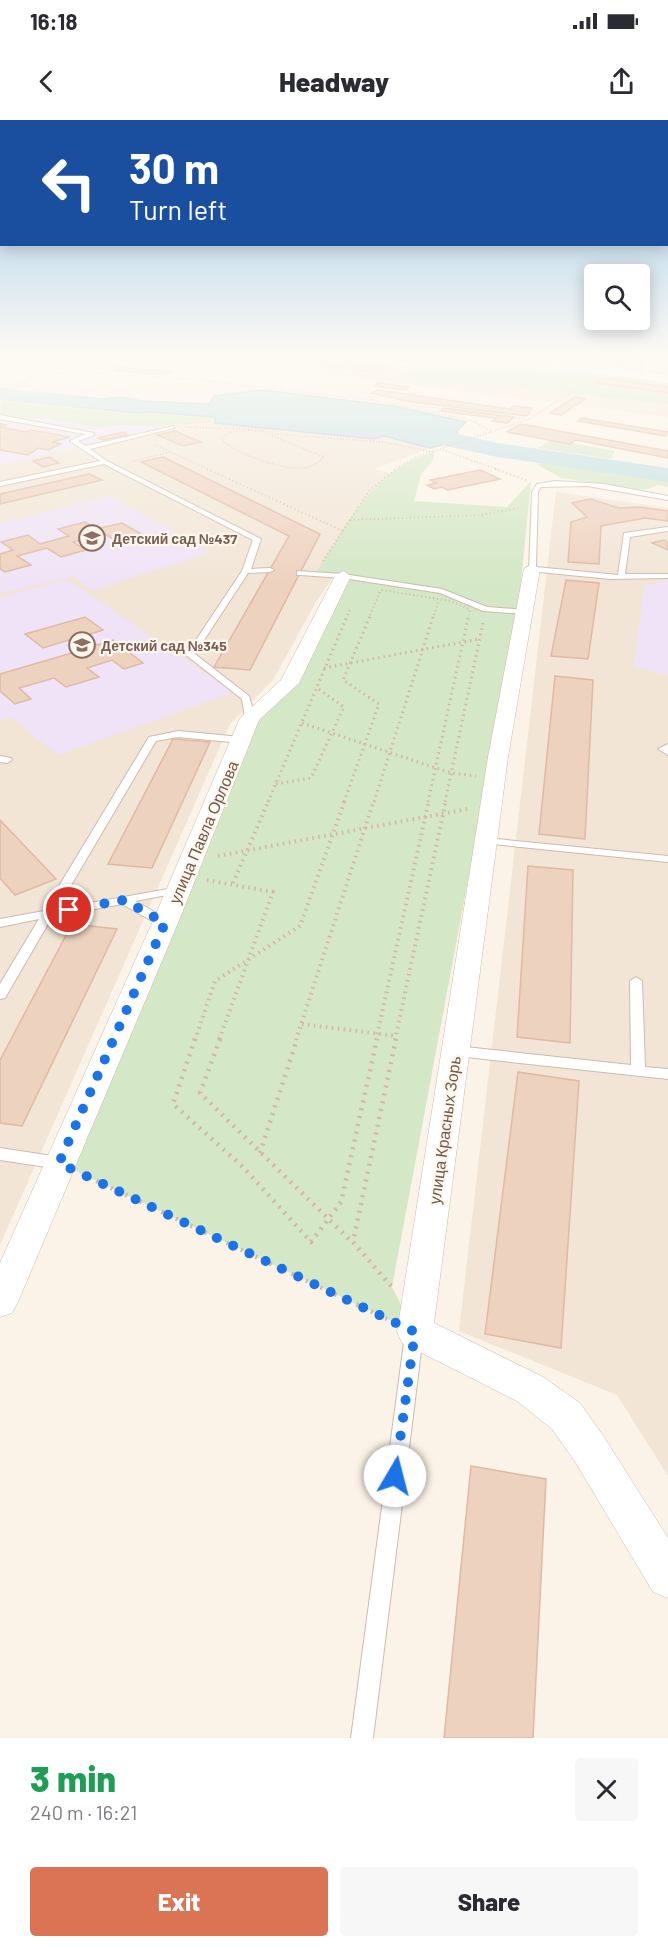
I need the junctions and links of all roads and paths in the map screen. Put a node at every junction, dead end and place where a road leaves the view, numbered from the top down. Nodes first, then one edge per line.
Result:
1 (79, 432) edge
2 (154, 432) edge
3 (231, 432) edge
4 (261, 432) edge
5 (268, 432) edge
6 (491, 432) edge
7 (136, 436) junction
8 (469, 440) joint
9 (84, 448) junction
10 (442, 450) junction
11 (171, 452) junction
12 (435, 452) junction
13 (105, 462) junction
14 (114, 466) junction
15 (312, 466) joint
16 (0, 484) edge
17 (539, 485) junction
18 (668, 498) edge
19 (518, 508) dead end
20 (350, 520) junction
21 (668, 529) edge
22 (343, 531) junction
23 (532, 569) junction
24 (270, 570) dead end
25 (246, 571) junction
26 (300, 573) dead end
27 (315, 574) junction
28 (668, 576) edge
29 (621, 577) junction
30 (353, 578) junction
31 (658, 578) junction
32 (668, 584) edge
33 (440, 595) junction
34 (486, 609) junction
35 (526, 612) junction
36 (479, 639) junction
37 (463, 642) junction
38 (423, 650) junction
39 (350, 663) junction
40 (326, 668) junction
41 (294, 674) junction
42 (317, 688) junction
43 (302, 723) junction
44 (246, 729) junction
45 (332, 733) junction
46 (365, 744) junction
47 (668, 747) edge
48 (668, 752) edge
49 (390, 753) junction
50 (435, 768) junction
51 (451, 773) junction
52 (276, 784) junction
53 (491, 805) junction
54 (443, 814) junction
55 (424, 818) junction
56 (365, 828) junction
57 (333, 834) junction
58 (486, 841) junction
59 (247, 850) junction
60 (668, 859) edge
61 (191, 861) junction
62 (179, 890) junction
63 (124, 900) junction
64 (50, 914) junction
65 (0, 923) edge
66 (165, 923) junction
67 (247, 960) junction
68 (636, 981) dead end
69 (0, 995) edge
70 (302, 1024) junction
71 (377, 1034) junction
72 (396, 1036) junction
73 (456, 1051) junction
74 (638, 1071) junction
75 (668, 1074) edge
76 (260, 1153) junction
77 (0, 1154) edge
78 (59, 1163) junction
79 (328, 1219) junction
80 (353, 1242) junction
81 (390, 1298) dead end
82 (0, 1302) edge
83 (389, 1309) dead end
84 (388, 1320) junction
85 (415, 1332) junction
86 (668, 1577) edge
87 (362, 1738) edge

1 - 9 lane
2 - 7 lane
3 - 15 path
4 - 15 path
5 - 12 path
6 - 8 path
7 - 9 lane
7 - 11 path
8 - 10 path
9 - 13 lane
10 - 12 path
10 - 17 path
11 - 14 path
11 - 22 path
12 - 20 path
13 - 14 lane
13 - 16 lane
14 - 25 lane
17 - 18 lane
17 - 23 lane
19 - 20 path
20 - 22 path
21 - 29 lane
22 - 27 path
23 - 29 lane
23 - 35 street, улица Красных Зорь
24 - 25 lane
25 - 44 lane
26 - 27 lane
27 - 30 lane
28 - 31 lane
29 - 31 lane
30 - 33 lane
30 - 40 path
30 - 41 street, улица Павла Орлова
31 - 32 lane
33 - 34 lane
33 - 37 path
33 - 38 path
33 - 39 path
34 - 35 lane
34 - 36 path
35 - 53 street, улица Красных Зорь
36 - 37 path
36 - 51 path
37 - 38 path
37 - 50 path
38 - 39 path
38 - 49 path
39 - 40 path
39 - 46 path
40 - 41 path
40 - 42 path
41 - 44 street, улица Павла Орлова
42 - 43 path
42 - 45 path
43 - 45 path
43 - 52 path
44 - 61 street, улица Павла Орлова
44 - 64 lane
45 - 46 path
45 - 52 path
46 - 49 path
46 - 57 path
47 - 48 lane
49 - 50 path
49 - 56 path
50 - 51 path
50 - 55 path
51 - 54 path
52 - 59 path
53 - 54 path
53 - 58 street, улица Красных Зорь
54 - 55 path
54 - 72 path
55 - 56 path
55 - 71 path
56 - 57 path
56 - 70 path
57 - 59 path
57 - 67 path
58 - 60 lane
58 - 73 street, улица Красных Зорь
59 - 61 path
59 - 67 path
61 - 62 street, улица Павла Орлова
62 - 63 lane
62 - 66 street, улица Павла Орлова
63 - 64 lane
63 - 66 lane
64 - 65 lane
64 - 69 lane
66 - 78 street, улица Павла Орлова
67 - 76 path
67 - 79 path
68 - 74 lane
70 - 71 path
70 - 76 path
71 - 72 path
71 - 79 path
72 - 80 path
73 - 74 lane
73 - 85 street, улица Красных Зорь
74 - 75 lane
76 - 79 path
77 - 78 lane
78 - 82 street, улица Павла Орлова
78 - 84 path
79 - 80 path
80 - 81 path
83 - 84 path
84 - 85 path
85 - 86 street
85 - 87 lane

